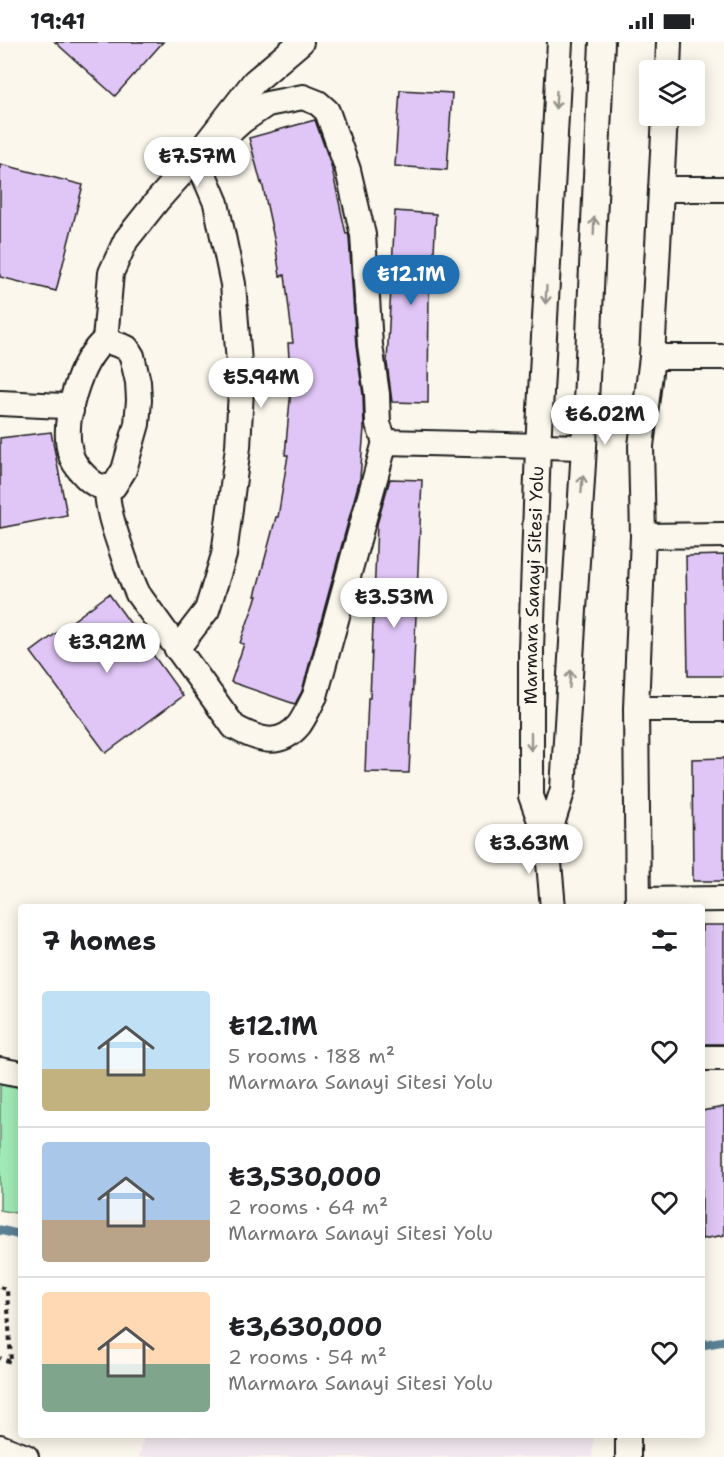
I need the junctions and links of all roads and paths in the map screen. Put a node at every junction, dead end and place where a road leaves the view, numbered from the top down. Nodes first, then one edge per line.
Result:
1 (301, 42) edge
2 (560, 42) edge
3 (602, 42) edge
4 (669, 42) edge
5 (668, 60) edge
6 (664, 126) edge
7 (196, 156) junction
8 (661, 189) junction
9 (724, 189) edge
10 (105, 340) junction
11 (652, 357) junction
12 (724, 357) edge
13 (0, 403) edge
14 (71, 411) junction
15 (385, 442) junction
16 (538, 447) junction
17 (584, 447) junction
18 (107, 488) junction
19 (724, 535) edge
20 (643, 536) junction
21 (177, 649) junction
22 (636, 709) junction
23 (724, 709) edge
24 (548, 840) junction
25 (724, 899) edge
26 (553, 904) edge
27 (638, 904) edge
28 (705, 1058) edge
29 (724, 1058) edge
30 (0, 1070) edge
31 (18, 1073) edge
32 (0, 1287) edge
33 (0, 1358) edge
34 (628, 1438) edge
35 (0, 1447) edge
36 (26, 1457) edge
37 (628, 1457) edge

1 - 7 street
2 -> 16 street, Marmara Sanayi Sitesi Yolu
17 -> 3 street, Marmara Sanayi Sitesi Yolu
4 - 5 street
6 - 8 street
7 - 10 street
7 - 15 street
7 - 21 street
8 - 9 street
8 - 11 street
10 - 14 street
10 - 18 street
11 - 12 street
11 - 20 street
13 - 14 street
14 - 18 street
15 - 16 street
15 - 21 street
16 - 17 street
16 -> 24 street, Marmara Sanayi Sitesi Yolu
24 -> 17 street, Marmara Sanayi Sitesi Yolu
18 - 21 street
19 - 20 street
20 - 22 street
22 - 23 street
22 - 27 street
24 - 26 street, Marmara Sanayi Sitesi Yolu
25 - 27 street
28 - 29 street
30 - 31 street
32 - 33 path
34 - 37 street
35 - 36 street

